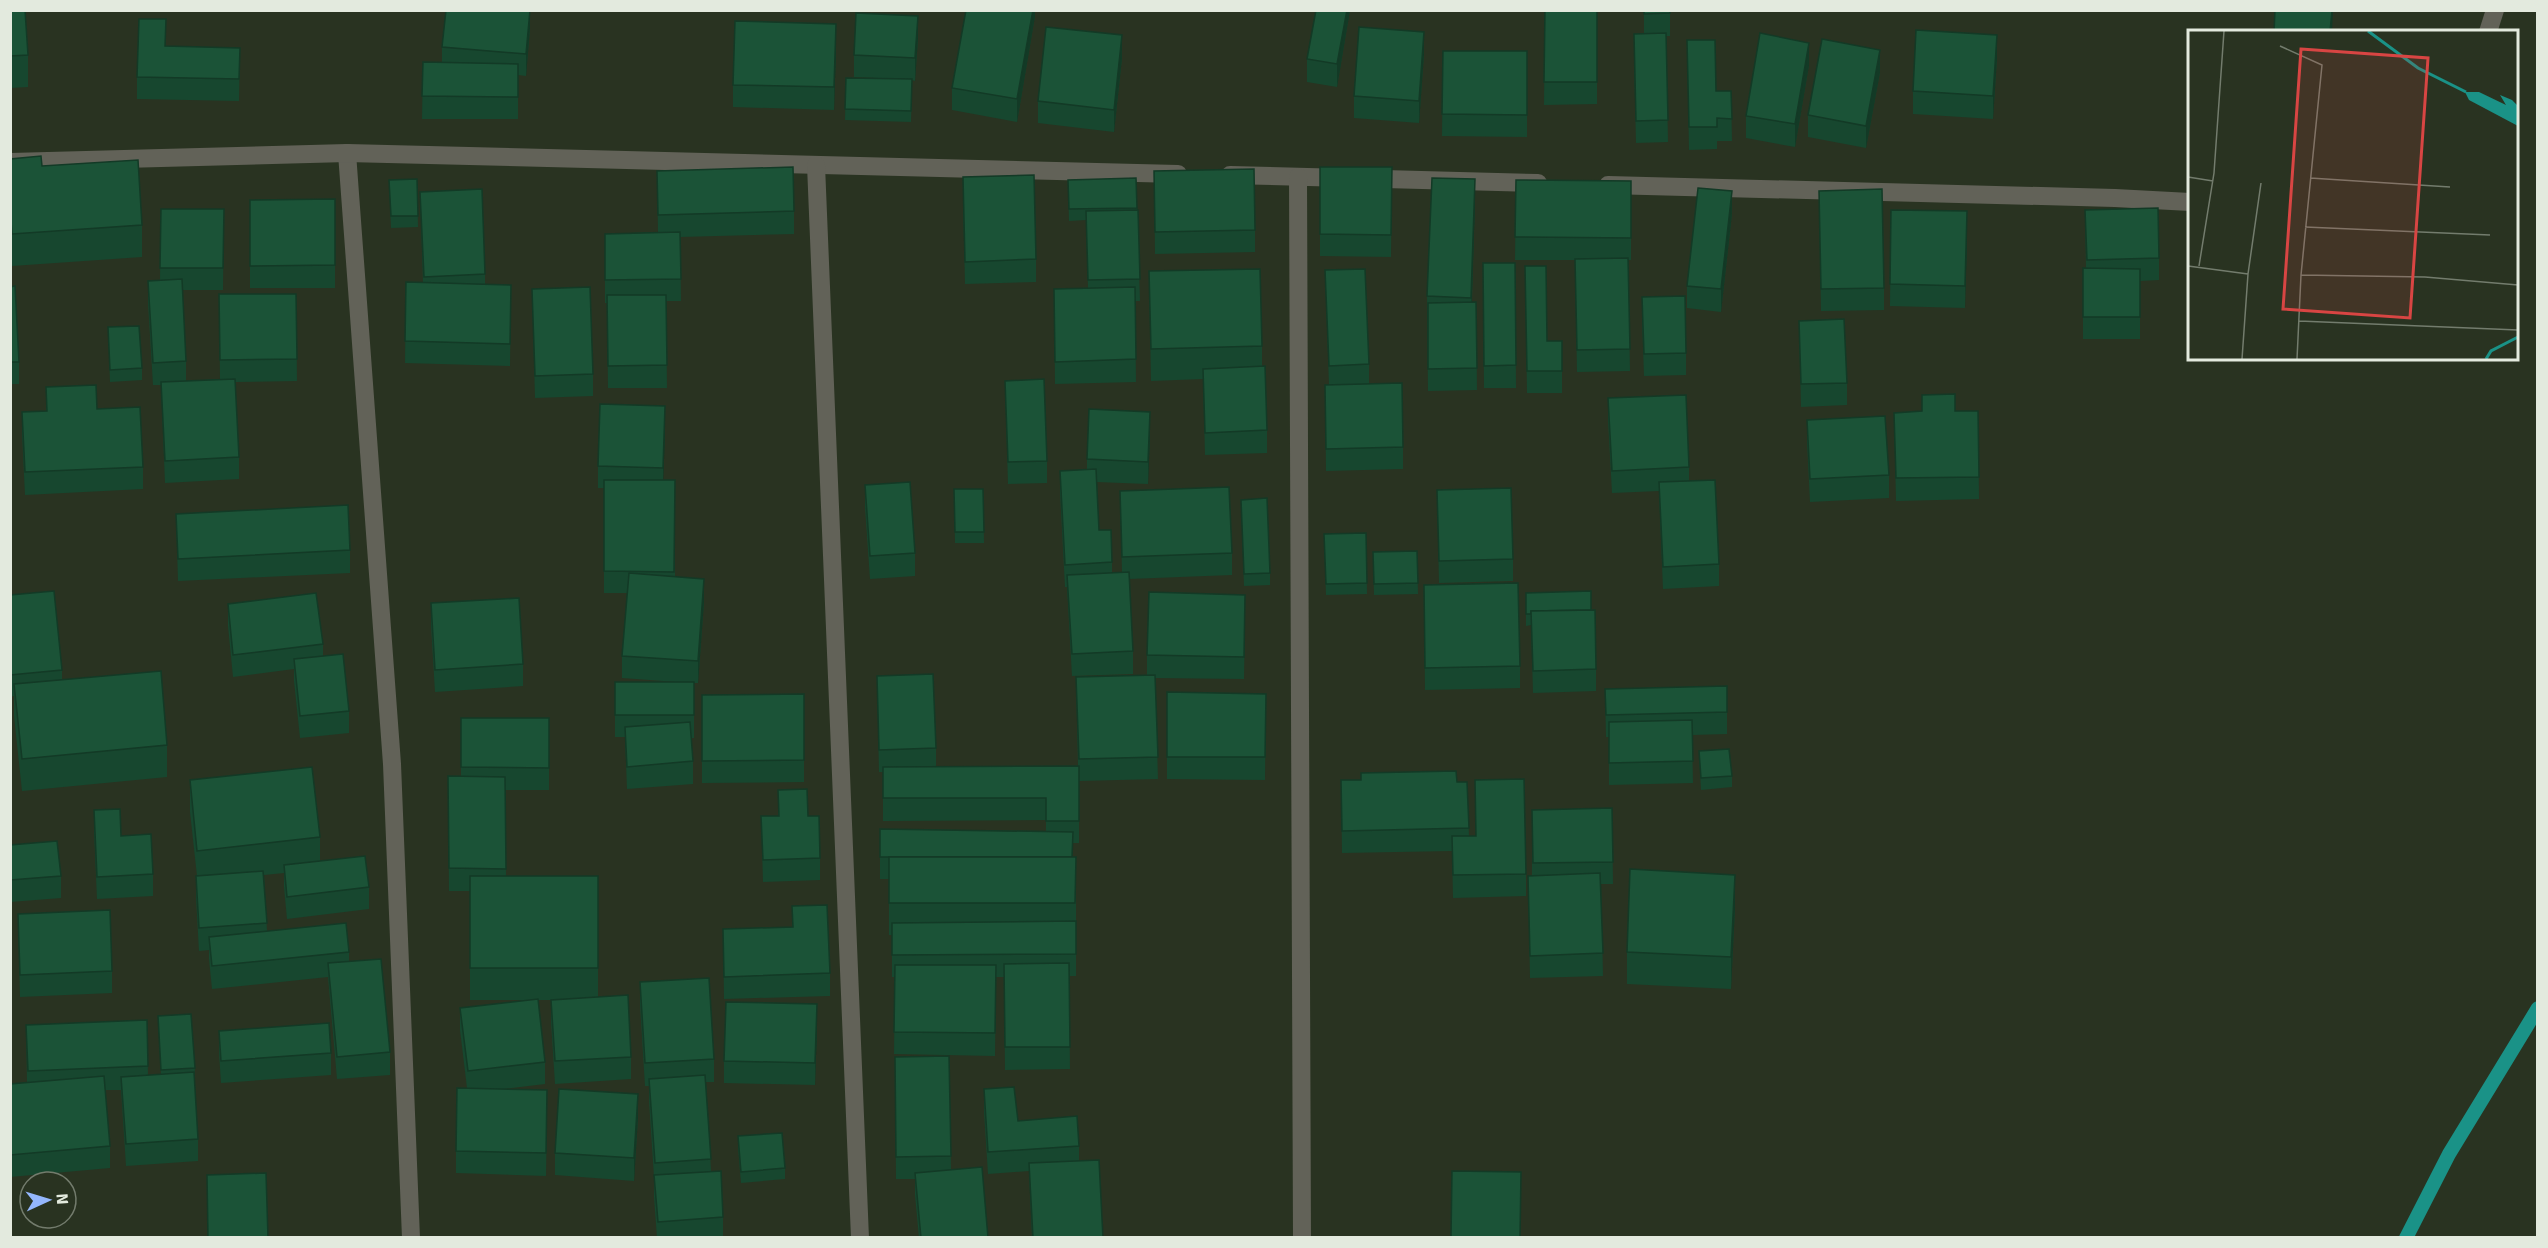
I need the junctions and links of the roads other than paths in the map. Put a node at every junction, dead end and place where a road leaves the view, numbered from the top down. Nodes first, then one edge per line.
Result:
1 (2495, 10) edge
2 (2489, 30) edge
3 (348, 153) junction
4 (10, 162) edge
5 (816, 165) junction
6 (1192, 174) edge
7 (1216, 175) edge
8 (1298, 177) junction
9 (1559, 184) edge
10 (1594, 184) edge
11 (2188, 202) edge
12 (411, 1238) edge
13 (860, 1238) edge
14 (1302, 1238) edge

1 - 2 street
3 - 4 street
3 - 5 street
3 - 12 street
5 - 6 street
5 - 13 street
7 - 8 street
8 - 9 street
8 - 14 street
10 - 11 street

